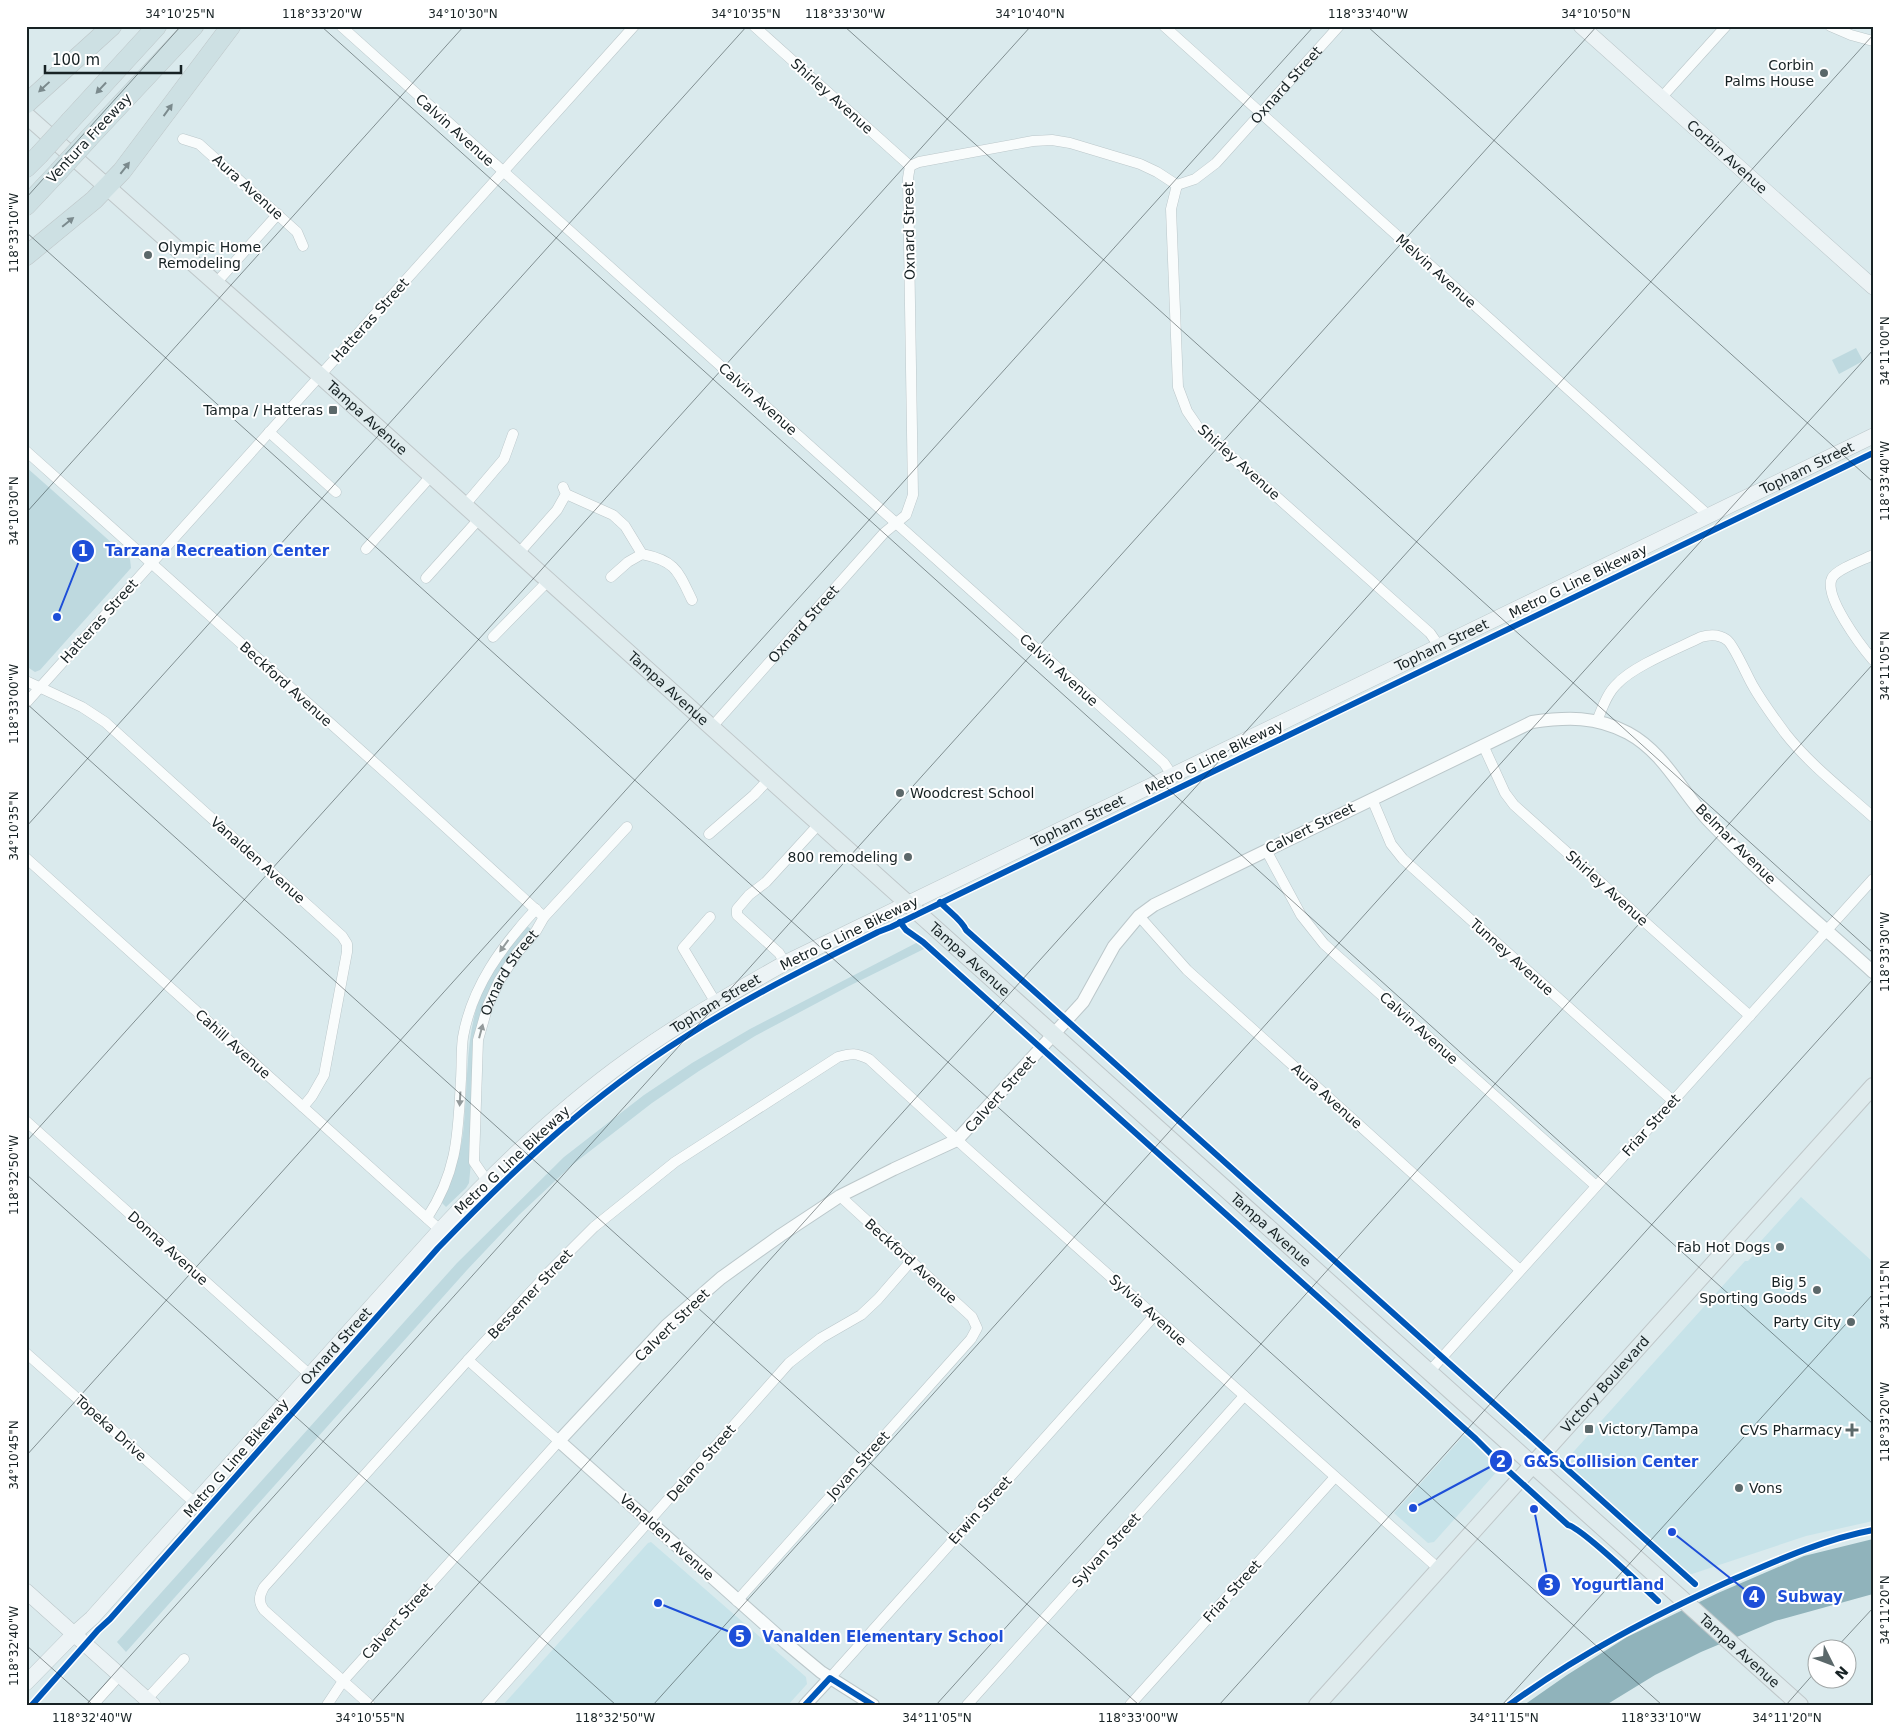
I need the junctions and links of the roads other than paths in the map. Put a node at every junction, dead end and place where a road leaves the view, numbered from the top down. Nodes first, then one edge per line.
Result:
1 (112, 26) edge
2 (157, 26) edge
3 (194, 26) edge
4 (231, 26) edge
5 (341, 26) edge
6 (634, 26) edge
7 (754, 26) edge
8 (1164, 26) edge
9 (1339, 26) edge
10 (1581, 26) edge
11 (1726, 26) edge
12 (1830, 26) edge
13 (1873, 41) edge
14 (1661, 98) junction
15 (26, 104) edge
16 (1260, 113) junction
17 (26, 115) edge
18 (183, 139) dead end
19 (32, 161) edge
20 (910, 166) junction
21 (502, 172) junction
22 (1177, 185) junction
23 (108, 187) junction
24 (26, 206) edge
25 (278, 214) junction
26 (303, 246) dead end
27 (26, 256) edge
28 (216, 283) junction
29 (1873, 287) edge
30 (319, 376) junction
31 (269, 432) junction
32 (513, 434) dead end
33 (1873, 436) edge
34 (26, 452) edge
35 (431, 476) junction
36 (336, 492) dead end
37 (464, 506) junction
38 (1708, 515) junction
39 (479, 519) junction
40 (897, 523) junction
41 (366, 549) dead end
42 (518, 554) junction
43 (642, 554) junction
44 (1873, 555) edge
45 (151, 564) junction
46 (611, 577) dead end
47 (426, 578) dead end
48 (548, 581) junction
49 (692, 600) dead end
50 (493, 637) dead end
51 (1439, 646) junction
52 (1873, 660) edge
53 (26, 681) edge
54 (40, 688) junction
55 (26, 703) edge
56 (1597, 722) junction
57 (711, 728) junction
58 (1483, 745) junction
59 (1172, 775) junction
60 (769, 779) junction
61 (1372, 799) junction
62 (1873, 817) edge
63 (819, 824) junction
64 (627, 827) dead end
65 (709, 834) dead end
66 (1266, 850) junction
67 (26, 858) edge
68 (1873, 879) edge
69 (906, 903) junction
70 (536, 909) junction
71 (1139, 916) junction
72 (544, 917) junction
73 (710, 917) dead end
74 (1827, 931) junction
75 (785, 963) junction
76 (1873, 972) edge
77 (716, 1003) junction
78 (1750, 1016) junction
79 (1053, 1035) junction
80 (857, 1053) joint
81 (1873, 1086) edge
82 (1672, 1101) junction
83 (303, 1107) junction
84 (26, 1121) edge
85 (957, 1140) junction
86 (487, 1181) junction
87 (1596, 1186) junction
88 (840, 1196) junction
89 (427, 1218) junction
90 (440, 1230) junction
91 (911, 1261) junction
92 (1520, 1270) junction
93 (1154, 1316) junction
94 (977, 1328) joint
95 (26, 1352) edge
96 (468, 1360) junction
97 (1429, 1372) junction
98 (310, 1375) junction
99 (1244, 1396) junction
100 (559, 1441) junction
101 (1533, 1465) junction
102 (1335, 1477) junction
103 (196, 1504) junction
104 (650, 1521) junction
105 (1438, 1569) junction
106 (26, 1591) edge
107 (737, 1600) junction
108 (74, 1634) junction
109 (184, 1659) dead end
110 (120, 1675) junction
111 (830, 1678) junction
112 (343, 1681) junction
113 (26, 1683) edge
114 (150, 1702) edge
115 (93, 1705) edge
116 (327, 1705) edge
117 (370, 1705) edge
118 (486, 1705) edge
119 (805, 1705) edge
120 (873, 1705) edge
121 (967, 1705) edge
122 (1130, 1705) edge
123 (1317, 1705) edge
124 (1800, 1705) edge

1 -> 15 highway
2 -> 19 highway, Ventura Freeway, bridge
3 - 24 highway, Ventura Freeway, bridge
23 -> 4 highway
5 - 21 street, Calvin Avenue
6 - 21 street, Hatteras Street
7 - 20 street, Shirley Avenue
8 - 16 street, Melvin Avenue
9 - 16 street, Oxnard Street
10 - 14 main road, Corbin Avenue
11 - 14 street
12 - 13 street
14 - 29 main road, Corbin Avenue
16 - 22 street, Oxnard Street
16 - 38 street, Melvin Avenue
17 - 23 main road, Tampa Avenue
18 - 25 street, Aura Avenue
20 - 22 street, Oxnard Street
20 - 40 street, Oxnard Street
21 - 30 street, Hatteras Street
21 - 40 street, Calvin Avenue
22 - 51 street, Shirley Avenue
27 -> 23 highway
23 - 28 main road, Tampa Avenue
25 - 26 street, Aura Avenue
25 - 28 street
28 - 30 main road, Tampa Avenue
30 - 31 street, Hatteras Street
30 - 35 main road, Tampa Avenue
31 - 36 street
31 - 45 street, Hatteras Street
32 - 37 street
33 - 38 main road, Topham Street
34 - 45 street, Beckford Avenue
35 - 37 main road, Tampa Avenue
35 - 41 street
37 - 39 main road, Tampa Avenue
38 - 51 main road, Topham Street
39 - 42 main road, Tampa Avenue
39 - 47 street
40 - 57 street, Oxnard Street
40 - 59 street, Calvin Avenue
42 - 43 street
42 - 48 main road, Tampa Avenue
43 - 46 street
43 - 49 street
44 - 52 street
45 - 54 street, Hatteras Street
45 - 70 street, Beckford Avenue
48 - 50 street
48 - 57 main road, Tampa Avenue
51 - 59 main road, Topham Street
53 - 54 street, Vanalden Avenue
54 - 55 street, Hatteras Street
54 - 83 street, Vanalden Avenue
56 - 58 street, Calvert Street
56 - 62 street
56 - 74 street, Belmar Avenue
57 - 60 main road, Tampa Avenue
58 - 61 street, Calvert Street
58 - 78 street, Shirley Avenue
59 - 69 main road, Topham Street
60 - 63 main road, Tampa Avenue
60 - 65 street
61 - 66 street, Calvert Street
61 - 82 street, Tunney Avenue
63 - 69 main road, Tampa Avenue
63 - 75 street
64 - 72 street, Oxnard Street
66 - 71 street, Calvert Street
66 - 87 street, Calvin Avenue
67 - 83 street, Cahill Avenue
68 - 74 street, Friar Street
69 - 75 main road, Topham Street
69 - 79 main road, Tampa Avenue
70 - 72 street, Beckford Avenue
70 -> 89 street, Oxnard Street
71 - 79 street, Calvert Street
71 - 92 street, Aura Avenue
86 -> 72 street, Oxnard Street
73 - 77 street
74 - 76 street, Belmar Avenue
74 - 78 street, Friar Street
75 - 77 main road, Topham Street
77 - 86 main road, Topham Street
78 - 82 street, Friar Street
79 - 85 street, Calvert Street
79 - 97 main road, Tampa Avenue
80 - 85 street, Sylvia Avenue
80 - 96 street, Bessemer Street
81 - 101 main road, Victory Boulevard
82 - 87 street, Friar Street
83 - 89 street, Cahill Avenue
84 - 98 street, Donna Avenue
85 - 88 street, Calvert Street
85 - 93 street, Sylvia Avenue
86 - 90 main road, Topham Street
87 - 92 street, Friar Street
88 - 91 street, Beckford Avenue
88 - 100 street, Calvert Street
89 - 90 street, Cahill Avenue
90 - 98 main road, Oxnard Street
91 - 94 street, Beckford Avenue
91 - 104 street, Delano Street
92 - 97 street, Friar Street
93 - 99 street, Sylvia Avenue
93 - 111 street, Erwin Street
94 - 107 street, Jovan Street
95 - 103 street, Topeka Drive
96 - 100 street, Vanalden Avenue
96 - 112 street, Bessemer Street
97 - 101 main road, Tampa Avenue
98 - 103 main road, Oxnard Street
99 - 102 street, Sylvia Avenue
99 - 121 street, Sylvan Street
100 - 104 street, Vanalden Avenue
100 - 112 street, Calvert Street
101 - 105 main road, Victory Boulevard
101 - 124 main road, Tampa Avenue
102 - 105 street, Sylvia Avenue
102 - 122 street, Friar Street
103 - 108 main road, Oxnard Street
104 - 107 street, Vanalden Avenue
104 - 118 street, Delano Street
105 - 123 main road, Victory Boulevard
106 - 108 main road
107 - 111 street, Vanalden Avenue
108 - 110 main road
108 - 113 main road, Oxnard Street
109 - 114 street
110 - 114 main road
110 - 115 street
111 - 119 street, Erwin Street
111 - 120 street, Vanalden Avenue
112 - 116 street, Calvert Street
112 - 117 street

